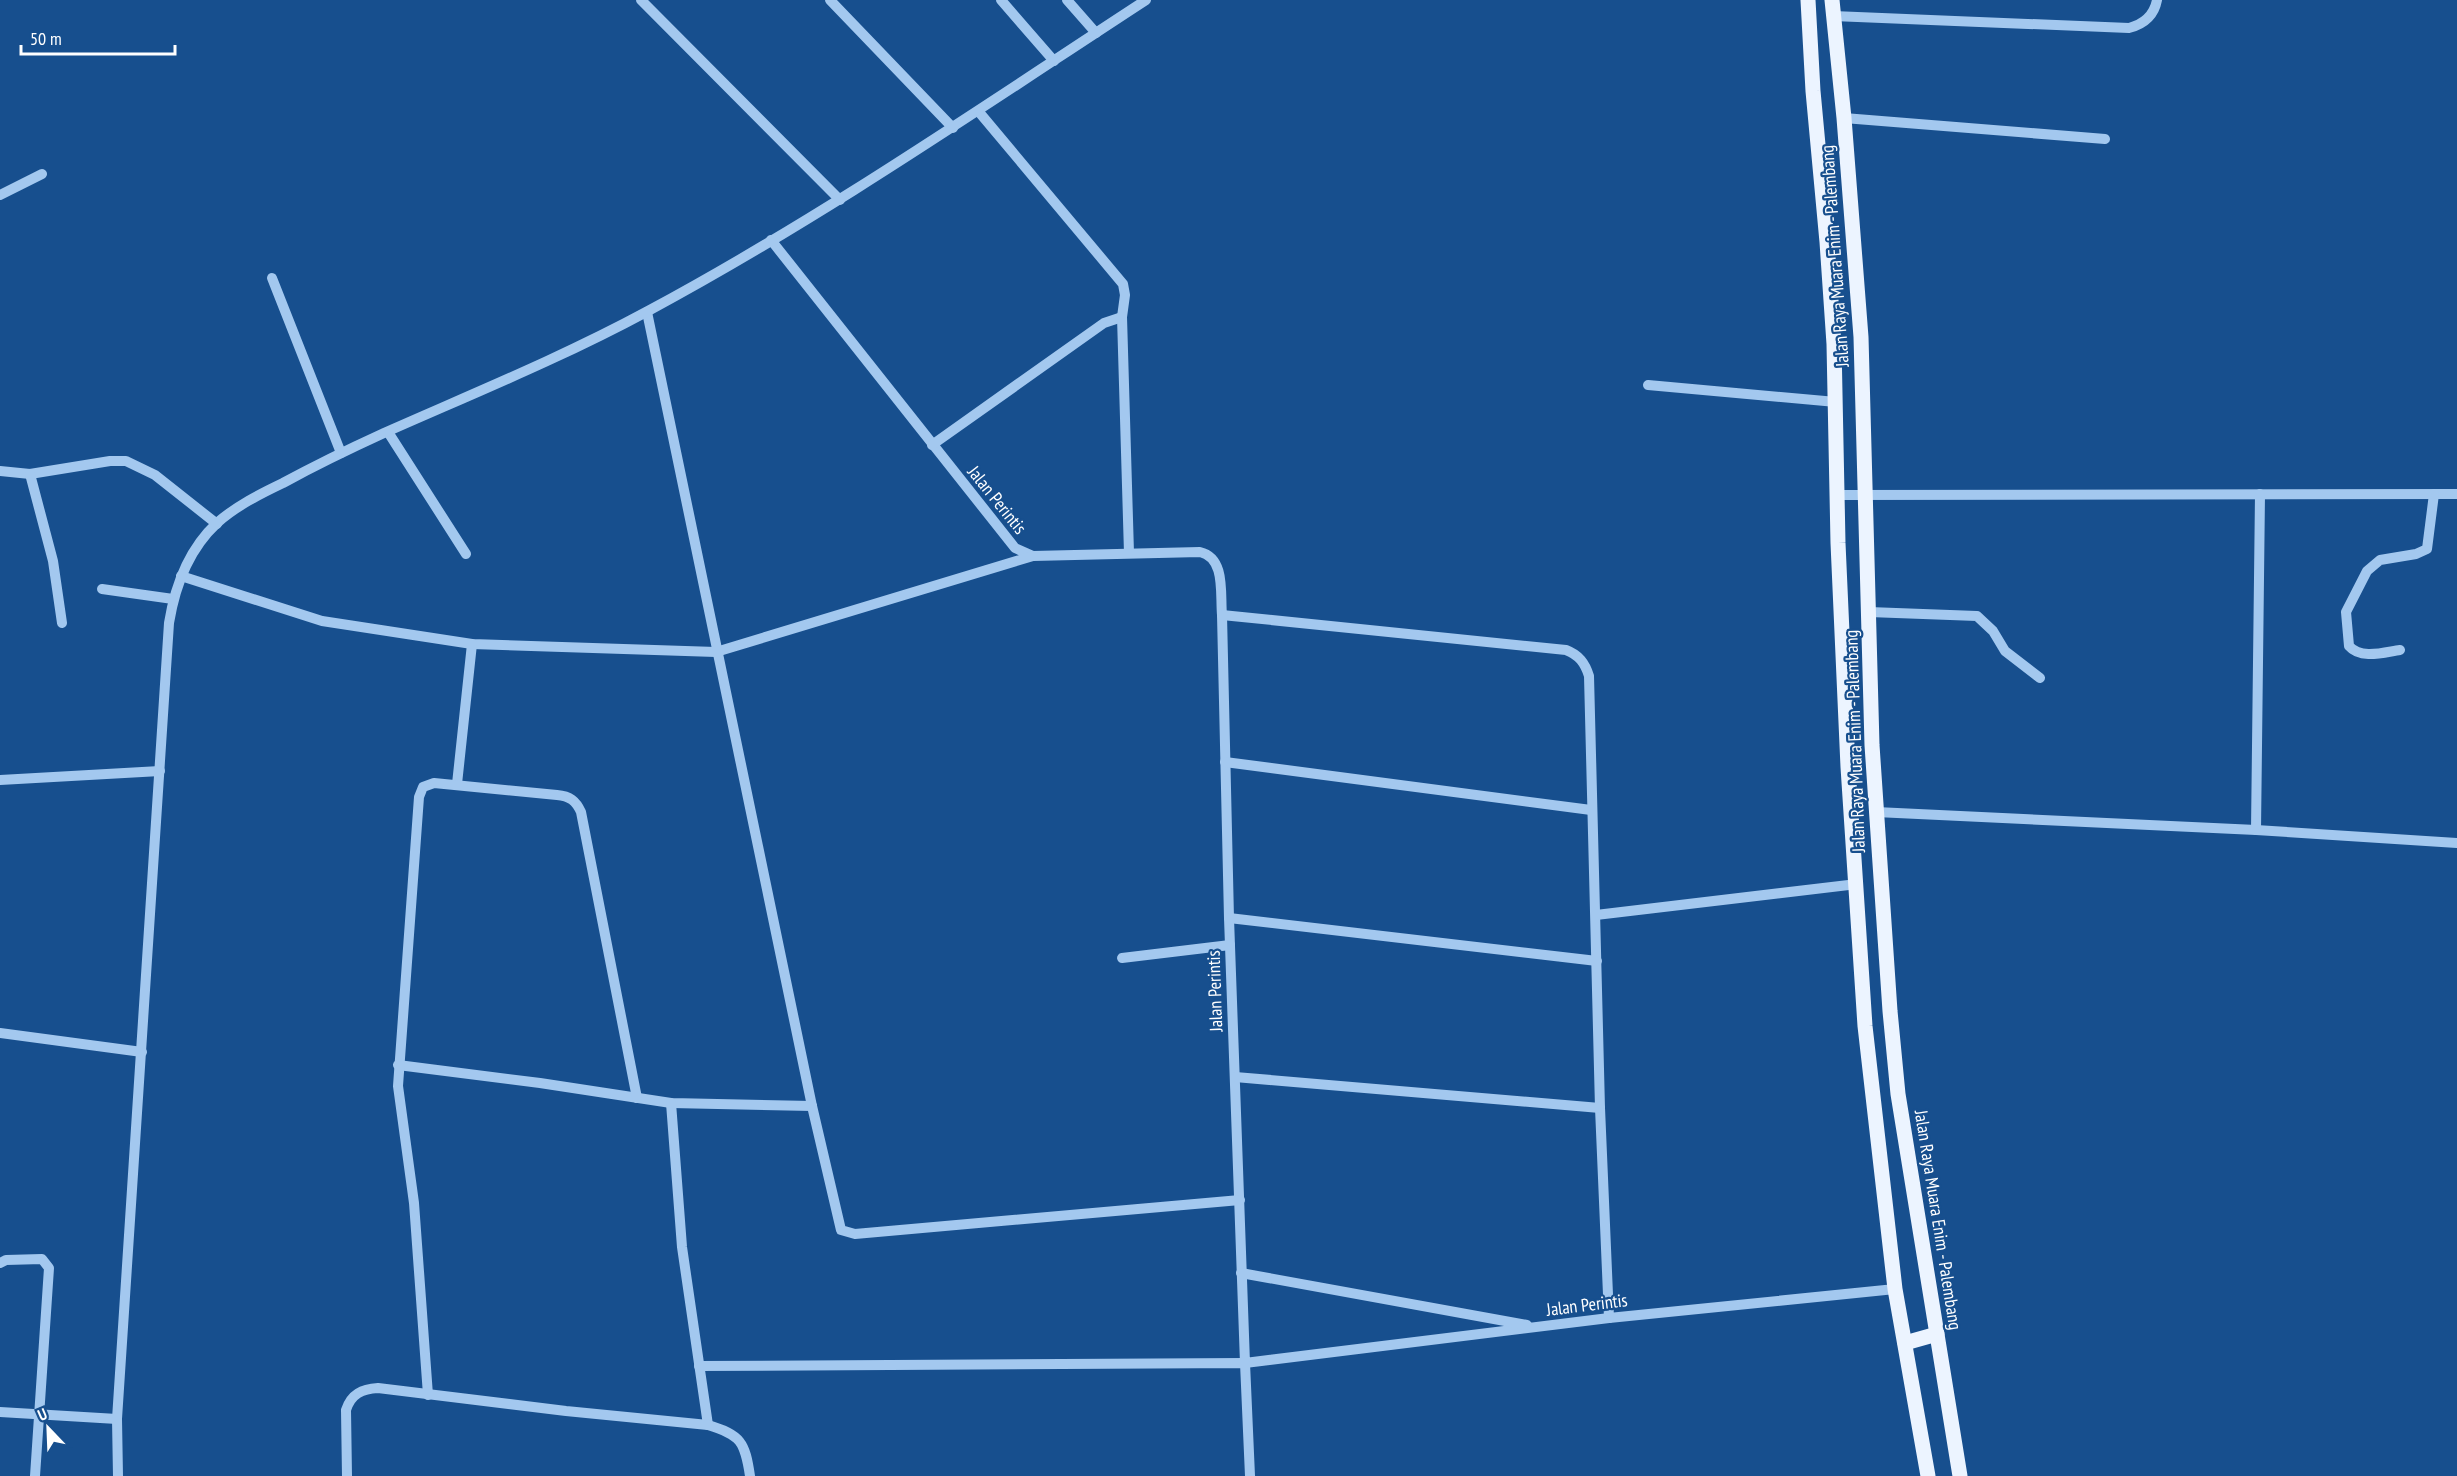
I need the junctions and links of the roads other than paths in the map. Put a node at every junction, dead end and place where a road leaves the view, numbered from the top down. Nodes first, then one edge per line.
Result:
1 (640, 0) edge
2 (830, 0) edge
3 (1001, 0) edge
4 (1067, 0) edge
5 (1146, 0) edge
6 (1808, 0) edge
7 (1832, 0) edge
8 (2157, 0) edge
9 (1833, 16) junction
10 (1096, 33) junction
11 (1054, 61) junction
12 (979, 112) junction
13 (1844, 118) junction
14 (953, 128) junction
15 (2105, 139) dead end
16 (42, 174) dead end
17 (0, 195) edge
18 (840, 200) junction
19 (771, 240) junction
20 (272, 278) dead end
21 (647, 312) junction
22 (1122, 317) junction
23 (1648, 385) dead end
24 (1836, 402) junction
25 (388, 432) junction
26 (932, 445) junction
27 (340, 453) junction
28 (0, 471) edge
29 (30, 474) junction
30 (1866, 494) junction
31 (2260, 494) junction
32 (2434, 494) junction
33 (2457, 494) edge
34 (1837, 495) junction
35 (217, 524) junction
36 (1129, 553) junction
37 (466, 554) dead end
38 (1033, 556) junction
39 (181, 576) junction
40 (102, 589) dead end
41 (173, 599) junction
42 (1869, 612) junction
43 (1222, 615) junction
44 (62, 623) dead end
45 (472, 644) junction
46 (2400, 650) dead end
47 (716, 652) junction
48 (2040, 678) dead end
49 (1225, 762) junction
50 (160, 771) junction
51 (0, 780) edge
52 (457, 784) junction
53 (1591, 810) junction
54 (1876, 812) junction
55 (2256, 830) junction
56 (2457, 843) edge
57 (1857, 885) junction
58 (1596, 915) junction
59 (1229, 918) junction
60 (1230, 945) junction
61 (1122, 958) dead end
62 (1597, 961) junction
63 (0, 1033) edge
64 (142, 1052) junction
65 (398, 1065) junction
66 (1235, 1077) junction
67 (637, 1098) junction
68 (671, 1103) junction
69 (812, 1106) junction
70 (1600, 1108) junction
71 (1240, 1200) junction
72 (0, 1263) edge
73 (1241, 1273) junction
74 (1895, 1289) junction
75 (1609, 1318) junction
76 (1538, 1328) junction
77 (1937, 1334) junction
78 (1905, 1343) junction
79 (1245, 1363) junction
80 (699, 1366) junction
81 (428, 1395) junction
82 (0, 1412) edge
83 (40, 1414) junction
84 (117, 1419) junction
85 (708, 1425) junction
86 (35, 1476) edge
87 (118, 1476) edge
88 (347, 1476) edge
89 (750, 1476) edge
90 (1250, 1476) edge
91 (1928, 1476) edge
92 (1960, 1476) edge

1 - 18 street
2 - 14 street
3 - 11 street
4 - 10 street
5 - 10 street
6 - 24 main road, Jalan Raya Muara Enim - Palembang
7 - 9 main road, Jalan Raya Muara Enim - Palembang
8 - 9 street
9 - 13 main road, Jalan Raya Muara Enim - Palembang
10 - 11 street
11 - 12 street
12 - 14 street
12 - 22 street
13 - 15 street
13 - 30 main road, Jalan Raya Muara Enim - Palembang
14 - 18 street
16 - 17 street
18 - 19 street
19 - 21 street
19 - 26 street, Jalan Perintis
20 - 27 street
21 - 25 street
21 - 47 street
22 - 26 street
22 - 36 street
23 - 24 street
24 - 34 main road, Jalan Raya Muara Enim - Palembang
25 - 27 street
25 - 37 street
26 - 38 street, Jalan Perintis
27 - 35 street
28 - 29 street
29 - 35 street
29 - 44 street
30 - 31 street
30 - 34 street
30 - 42 main road, Jalan Raya Muara Enim - Palembang
31 - 32 street
31 - 55 street
32 - 33 street
32 - 46 street
34 - 57 main road, Jalan Raya Muara Enim - Palembang
35 - 39 street
36 - 38 street, Jalan Perintis
36 - 43 street, Jalan Perintis
38 - 47 street
39 - 41 street
39 - 45 street
40 - 41 street
41 - 50 street
42 - 48 street
42 - 54 main road, Jalan Raya Muara Enim - Palembang
43 - 49 street, Jalan Perintis
43 - 53 street
45 - 47 street
45 - 52 street
47 - 69 street
49 - 53 street
49 - 59 street, Jalan Perintis
50 - 51 street
50 - 64 street
52 - 65 street
52 - 67 street
53 - 58 street
54 - 55 street
54 - 77 main road, Jalan Raya Muara Enim - Palembang
55 - 56 street
57 - 58 street
57 - 74 main road, Jalan Raya Muara Enim - Palembang
58 - 62 street
59 - 60 street, Jalan Perintis
59 - 62 street
60 - 61 street
60 - 66 street, Jalan Perintis
62 - 70 street
63 - 64 street
64 - 84 street
65 - 67 street
65 - 81 street
66 - 70 street
66 - 71 street, Jalan Perintis
67 - 68 street
68 - 69 street
68 - 80 street
69 - 71 street
70 - 75 street
71 - 73 street, Jalan Perintis
72 - 83 street
73 - 76 street
73 - 79 street, Jalan Perintis
74 - 75 street, Jalan Perintis
74 - 78 main road, Jalan Raya Muara Enim - Palembang
75 - 76 street, Jalan Perintis
76 - 79 street, Jalan Perintis
77 - 78 main road
77 - 92 main road, Jalan Raya Muara Enim - Palembang
78 - 91 main road, Jalan Raya Muara Enim - Palembang
79 - 80 street
79 - 90 street
80 - 85 street
81 - 85 street
81 - 88 street
82 - 83 street
83 - 84 street
83 - 86 street
84 - 87 street
85 - 89 street

